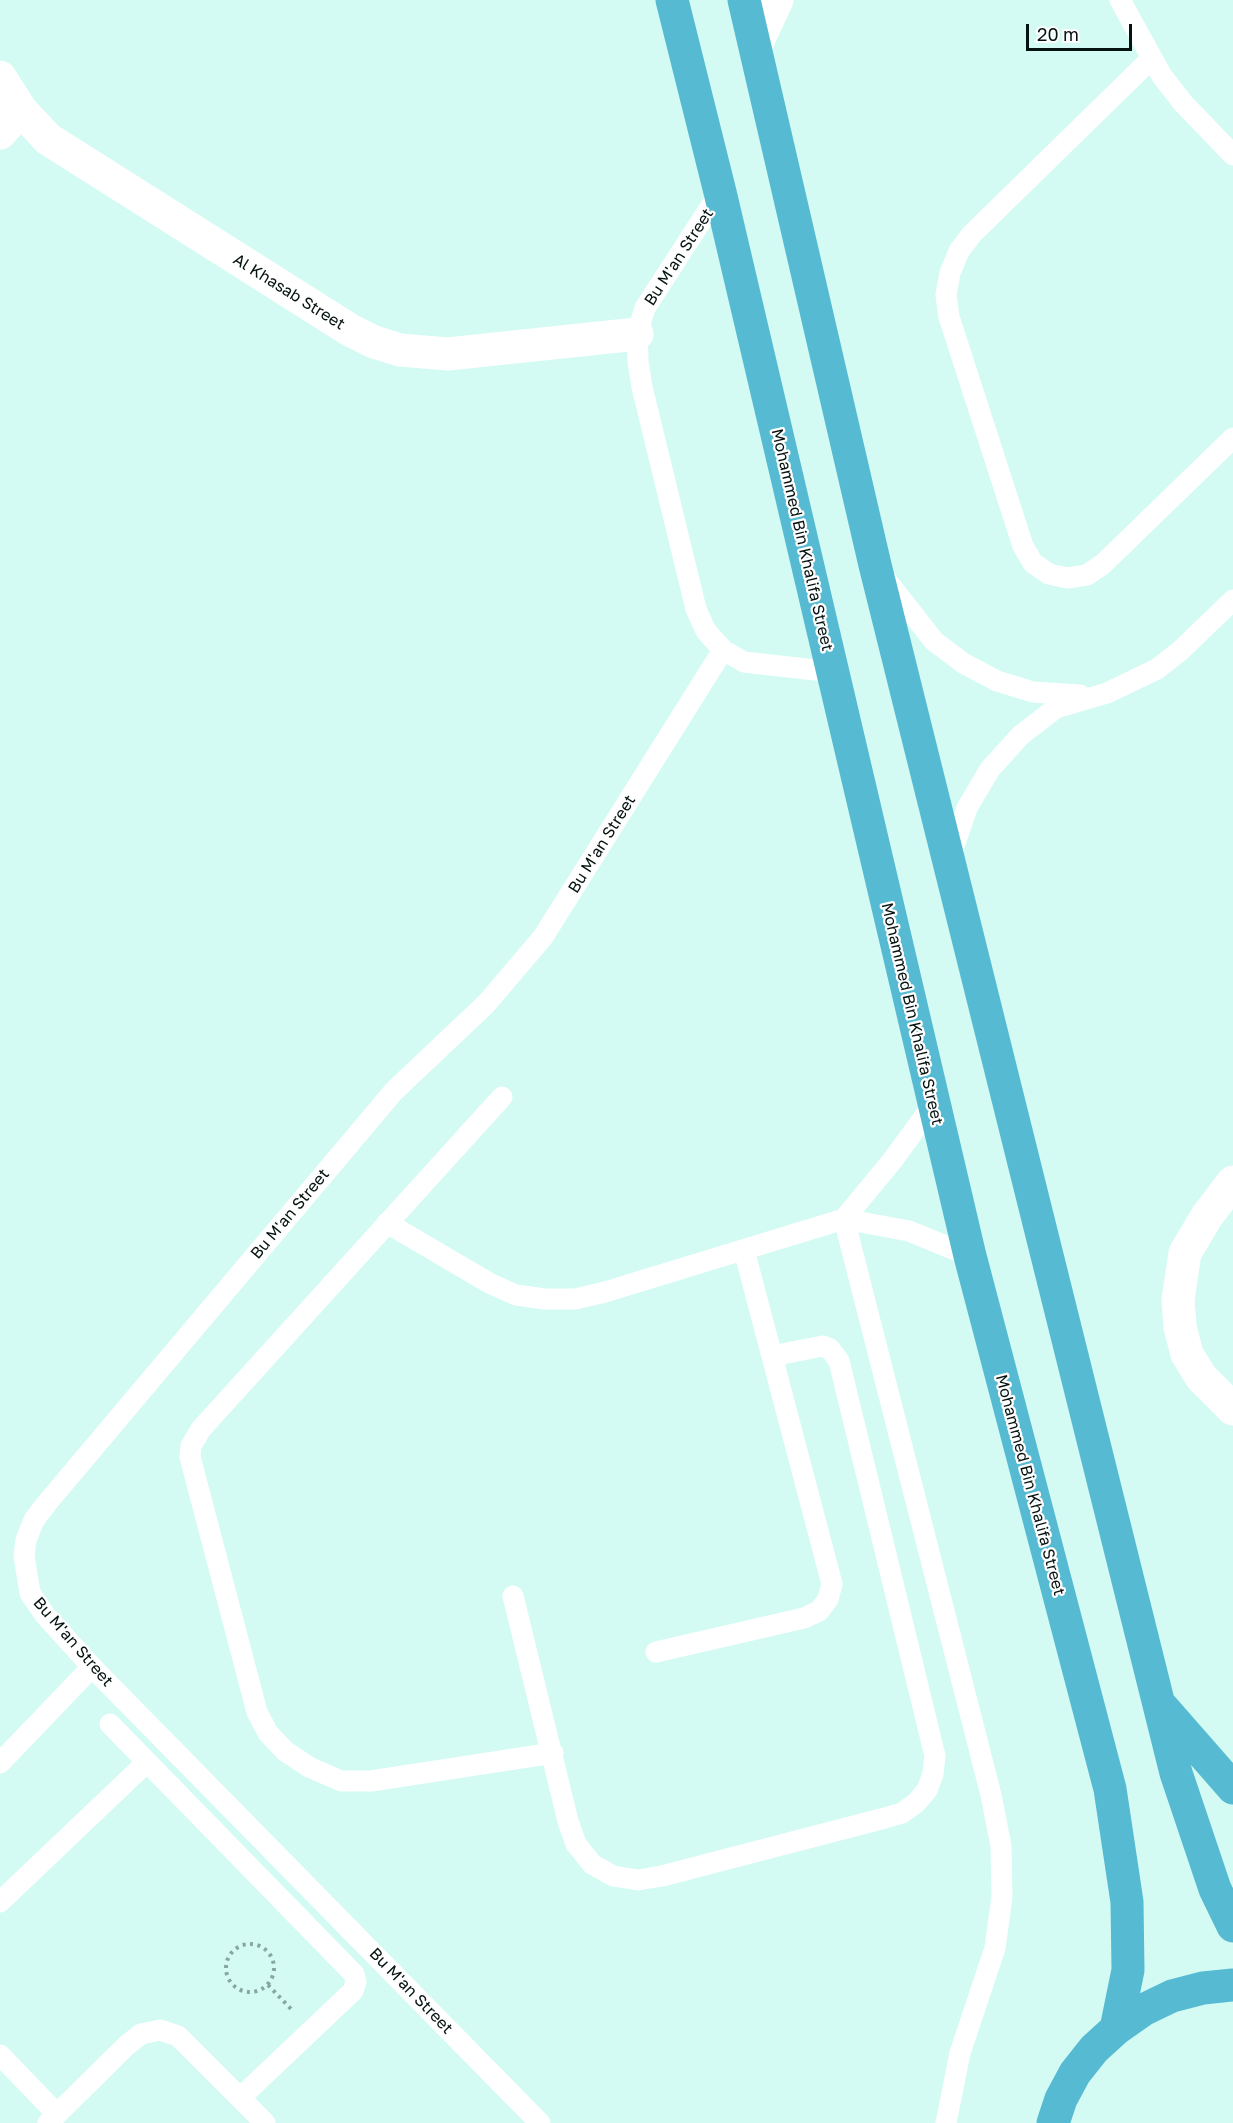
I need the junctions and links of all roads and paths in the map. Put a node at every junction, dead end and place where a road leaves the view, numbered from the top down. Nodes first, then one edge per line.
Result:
1 (672, 0) edge
2 (744, 0) edge
3 (777, 0) edge
4 (1119, 0) edge
5 (756, 45) junction
6 (1151, 59) junction
7 (0, 77) edge
8 (10, 122) edge
9 (1233, 155) edge
10 (720, 192) junction
11 (637, 334) junction
12 (1233, 438) edge
13 (875, 565) junction
14 (1233, 600) edge
15 (723, 650) junction
16 (833, 672) junction
17 (1107, 693) junction
18 (949, 862) junction
19 (502, 1097) dead end
20 (933, 1105) junction
21 (1233, 1182) edge
22 (844, 1219) junction
23 (387, 1223) junction
24 (744, 1250) junction
25 (970, 1256) junction
26 (772, 1356) junction
27 (1233, 1409) edge
28 (513, 1596) dead end
29 (656, 1652) dead end
30 (92, 1666) junction
31 (1160, 1704) junction
32 (110, 1724) dead end
33 (553, 1753) junction
34 (147, 1762) junction
35 (0, 1763) edge
36 (1233, 1788) edge
37 (0, 1902) edge
38 (1233, 1926) edge
39 (268, 1951) joint
40 (1233, 1985) edge
41 (1116, 2028) junction
42 (0, 2055) edge
43 (240, 2098) junction
44 (52, 2119) edge
45 (265, 2123) edge
46 (540, 2123) edge
47 (946, 2123) edge
48 (1053, 2123) edge

1 - 10 highway, Mohammed Bin Khalifa Street
2 - 5 highway
3 - 5 street
4 - 6 lane
5 - 13 highway
6 - 9 lane
6 - 12 lane
7 - 8 street, Al Khasab Street
8 - 11 street, Al Khasab Street
10 - 11 lane, Bu M'an Street
10 - 16 highway, Mohammed Bin Khalifa Street
11 - 15 lane, Bu M'an Street
13 - 17 lane
13 - 18 highway
14 - 17 lane
15 - 16 lane
15 - 30 lane, Bu M'an Street
16 - 20 highway, Mohammed Bin Khalifa Street
17 - 18 lane
18 - 31 highway
19 - 23 lane
20 - 22 lane
20 - 25 highway, Mohammed Bin Khalifa Street
21 - 27 street
22 - 24 lane
22 - 25 lane
22 - 47 lane
23 - 24 lane
23 - 33 lane
24 - 26 lane
25 - 41 highway, Mohammed Bin Khalifa Street
26 - 29 lane
26 - 33 lane
28 - 33 lane
30 - 35 lane
30 - 46 lane, Bu M'an Street
31 - 36 highway
31 - 38 highway
32 - 34 lane
34 - 37 lane
34 - 43 lane
39 - 39 path
40 - 41 highway
41 - 48 highway
42 - 44 lane
43 - 44 lane
43 - 45 lane

